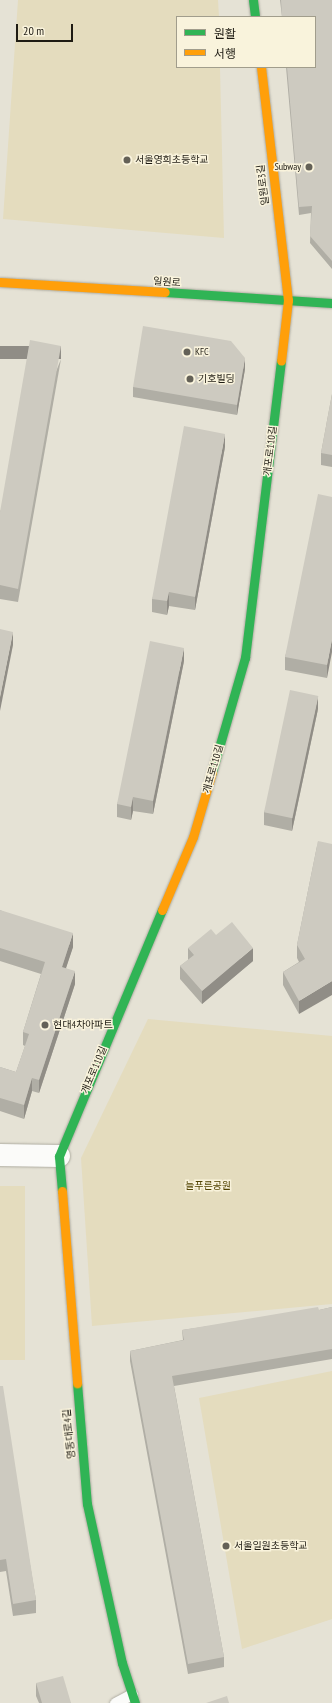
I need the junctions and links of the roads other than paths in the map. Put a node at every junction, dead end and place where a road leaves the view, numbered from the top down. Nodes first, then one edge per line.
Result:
1 (253, 0) edge
2 (255, 16) edge
3 (261, 68) edge
4 (0, 282) edge
5 (288, 300) junction
6 (332, 303) edge
7 (0, 1155) edge
8 (59, 1156) junction
9 (134, 1698) edge
10 (115, 1703) edge

1 - 2 street
3 - 5 street, 일원로3길
4 - 5 street, 일원로
5 - 6 street, 일원로
5 - 8 street, 개포로110길
7 - 8 street
8 - 9 street, 영동대로4길
9 - 10 lane

